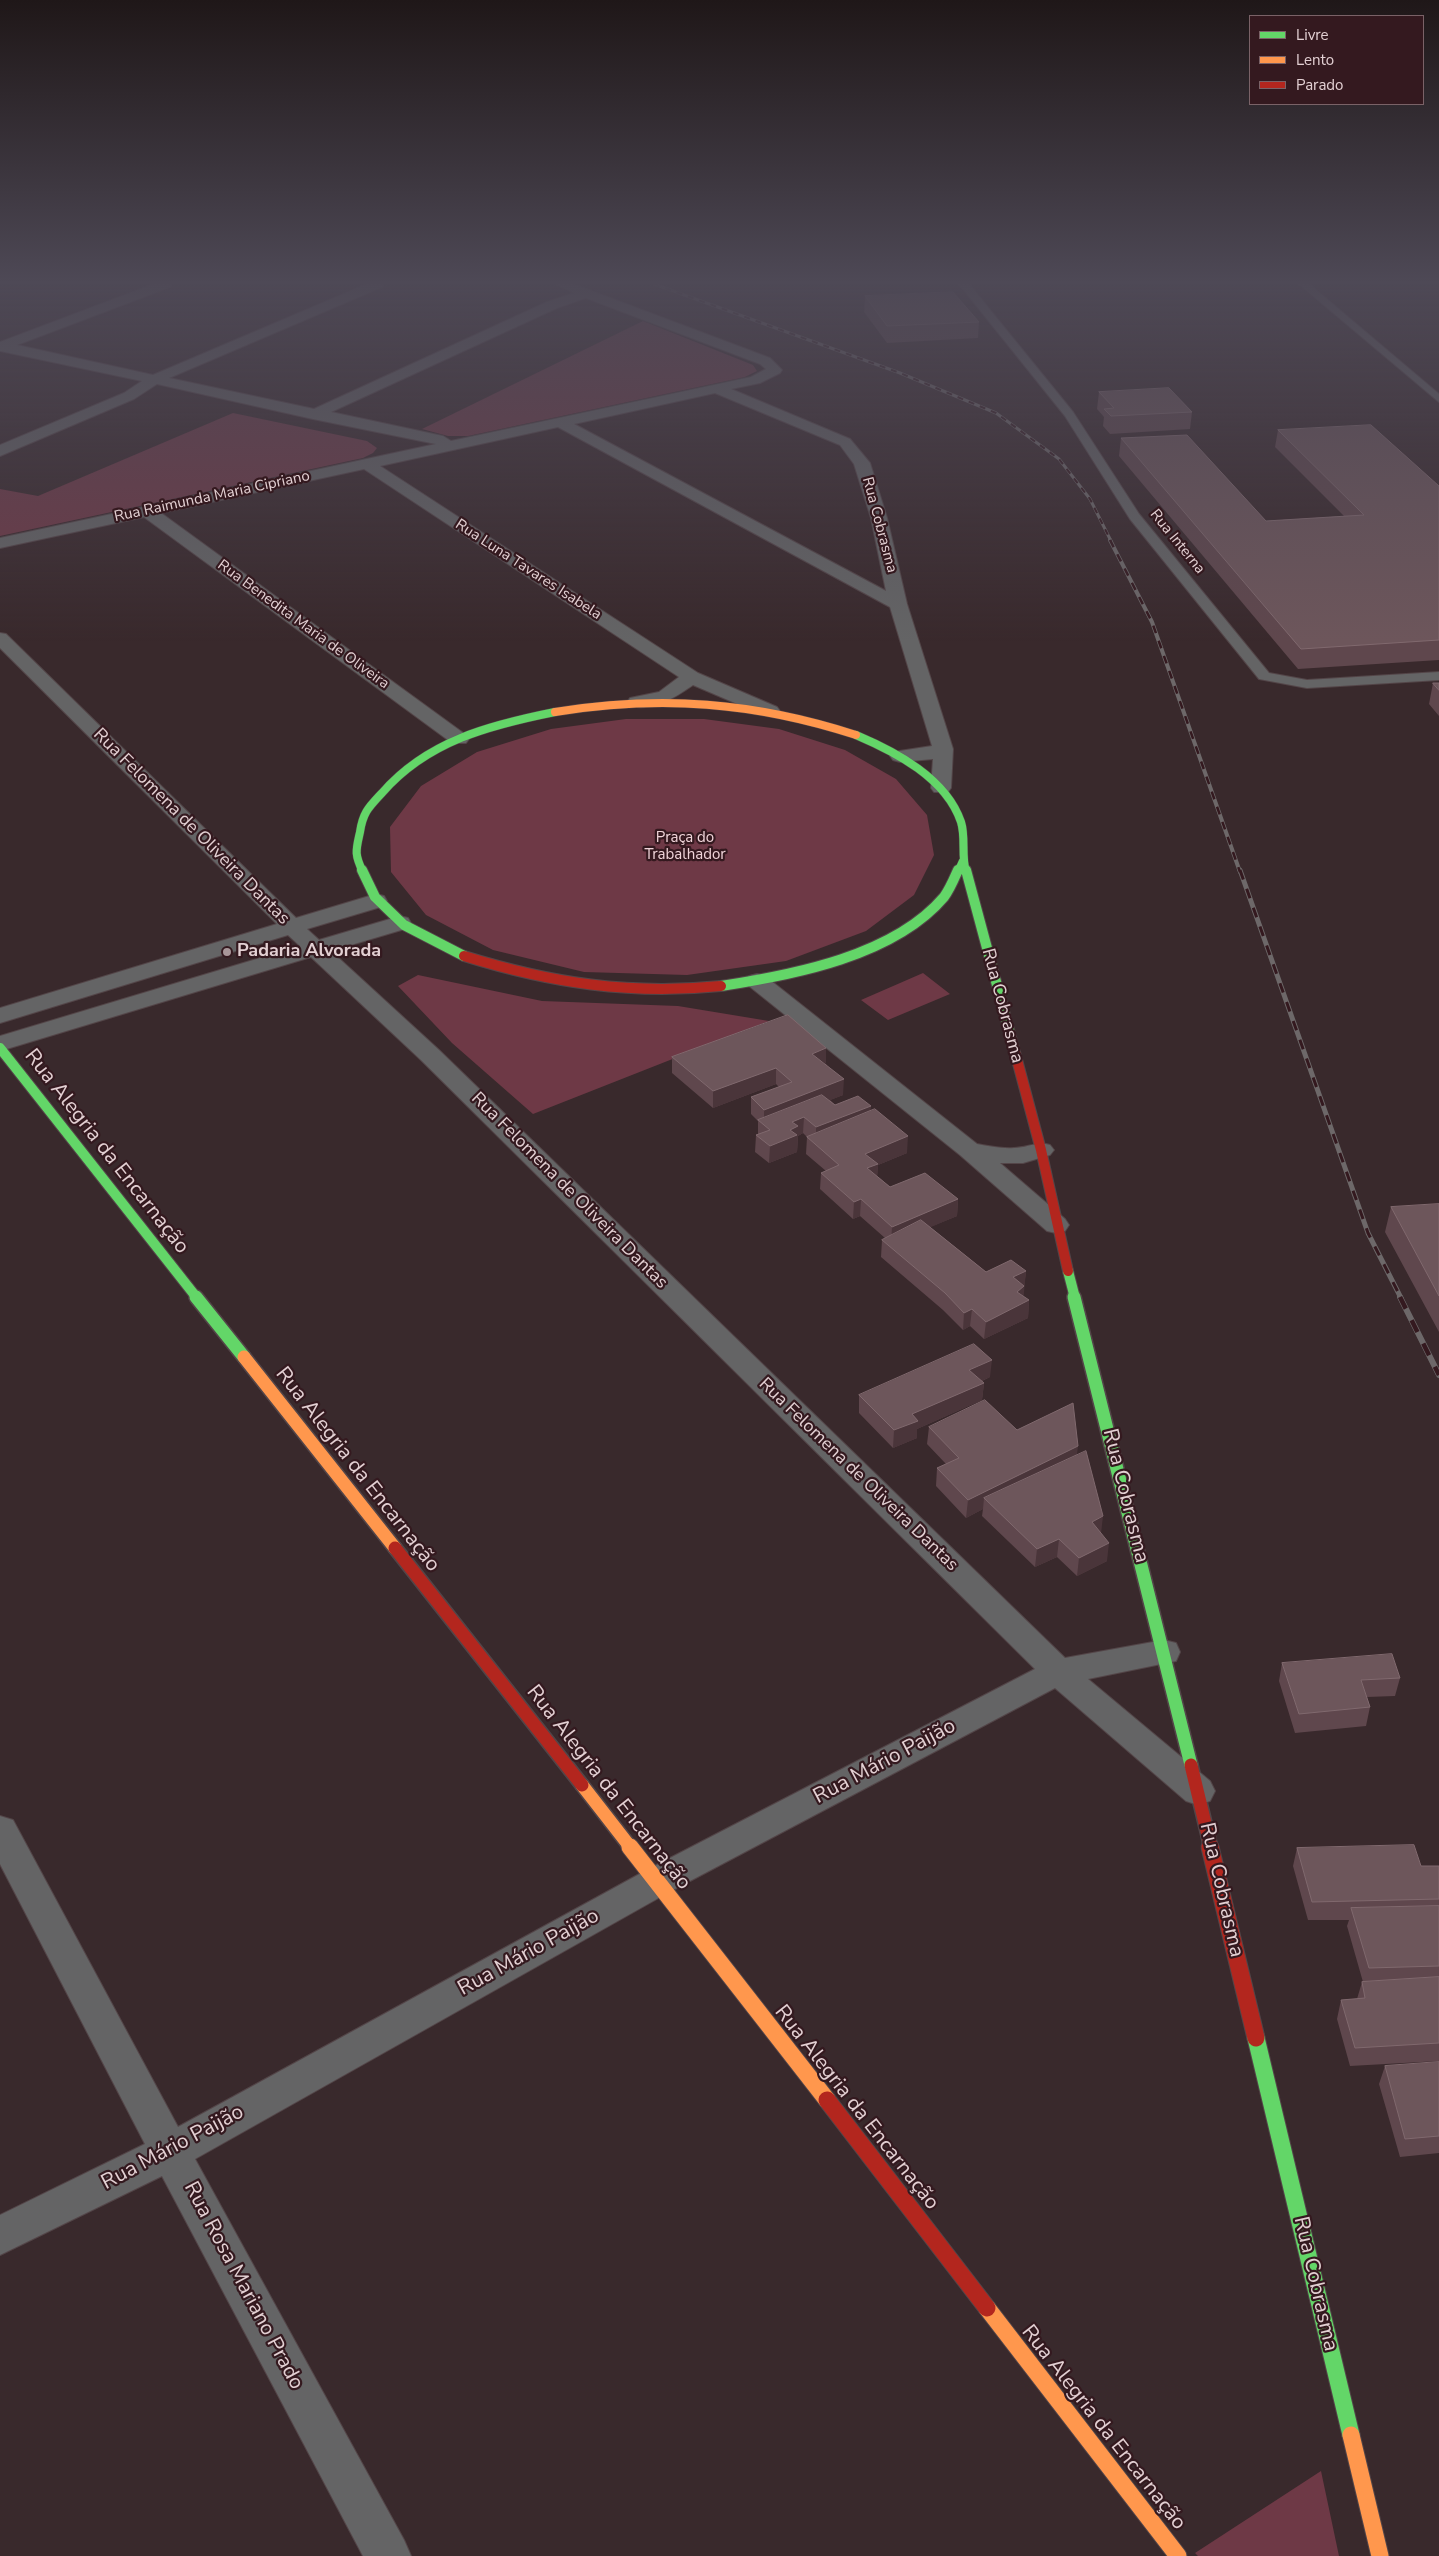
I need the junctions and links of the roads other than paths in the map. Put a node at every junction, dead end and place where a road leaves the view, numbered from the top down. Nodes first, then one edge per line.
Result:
1 (112, 403) edge
2 (260, 403) edge
3 (338, 403) edge
4 (642, 403) edge
5 (752, 403) edge
6 (1060, 403) edge
7 (313, 415) junction
8 (558, 421) junction
9 (453, 443) junction
10 (0, 450) edge
11 (365, 463) junction
12 (148, 511) junction
13 (0, 543) edge
14 (898, 604) junction
15 (0, 638) edge
16 (1439, 676) edge
17 (691, 677) junction
18 (638, 702) junction
19 (770, 711) junction
20 (459, 739) junction
21 (944, 749) junction
22 (900, 756) junction
23 (941, 788) junction
24 (963, 861) junction
25 (376, 901) junction
26 (400, 923) junction
27 (292, 927) junction
28 (315, 949) junction
29 (757, 981) junction
30 (0, 1016) edge
31 (0, 1044) edge
32 (0, 1048) edge
33 (969, 1150) junction
34 (1041, 1150) junction
35 (1056, 1225) junction
36 (1164, 1652) junction
37 (1058, 1672) junction
38 (1198, 1792) junction
39 (0, 1830) edge
40 (658, 1881) junction
41 (170, 2152) junction
42 (0, 2236) edge
43 (388, 2556) edge
44 (1178, 2556) edge
45 (1380, 2556) edge

1 - 10 street
2 - 7 street
3 - 7 street
4 - 8 street, Rua Raimunda Maria Cipriano
5 - 14 street, Rua Cobrasma
6 - 16 lane, Rua Interna
7 - 9 street
8 - 9 street, Rua Raimunda Maria Cipriano
8 - 14 street
9 - 11 street, Rua Raimunda Maria Cipriano
11 - 12 street, Rua Raimunda Maria Cipriano
11 - 17 street, Rua Luna Tavares Isabela
12 - 13 street, Rua Raimunda Maria Cipriano
12 - 20 street, Rua Benedita Maria de Oliveira
14 - 21 street, Rua Cobrasma
15 - 27 street, Rua Felomena de Oliveira Dantas
17 - 18 street
17 - 19 street, Rua Luna Tavares Isabela
18 - 19 street
18 - 20 street
19 - 22 street
20 - 25 street
21 - 22 street
21 - 23 street, Rua Cobrasma
22 - 23 street
23 - 24 street
24 - 29 street
24 - 34 street, Rua Cobrasma
25 - 26 street
25 - 27 street
26 - 28 street
26 - 29 street
27 - 28 street, Rua Felomena de Oliveira Dantas
27 - 30 street
28 - 31 street
28 - 37 street, Rua Felomena de Oliveira Dantas
29 - 33 street
32 - 40 street, Rua Alegria da Encarnação
33 - 34 street
33 - 35 street
34 - 35 street, Rua Cobrasma
35 - 36 street, Rua Cobrasma
36 - 37 street
36 - 38 street, Rua Cobrasma
37 - 38 street, Rua Felomena de Oliveira Dantas
37 - 40 street, Rua Mário Paijão
38 - 45 street, Rua Cobrasma
39 - 41 street, Rua Rosa Mariano Prado
40 - 41 street, Rua Mário Paijão
40 - 44 street, Rua Alegria da Encarnação
41 - 42 street, Rua Mário Paijão
41 - 43 street, Rua Rosa Mariano Prado

